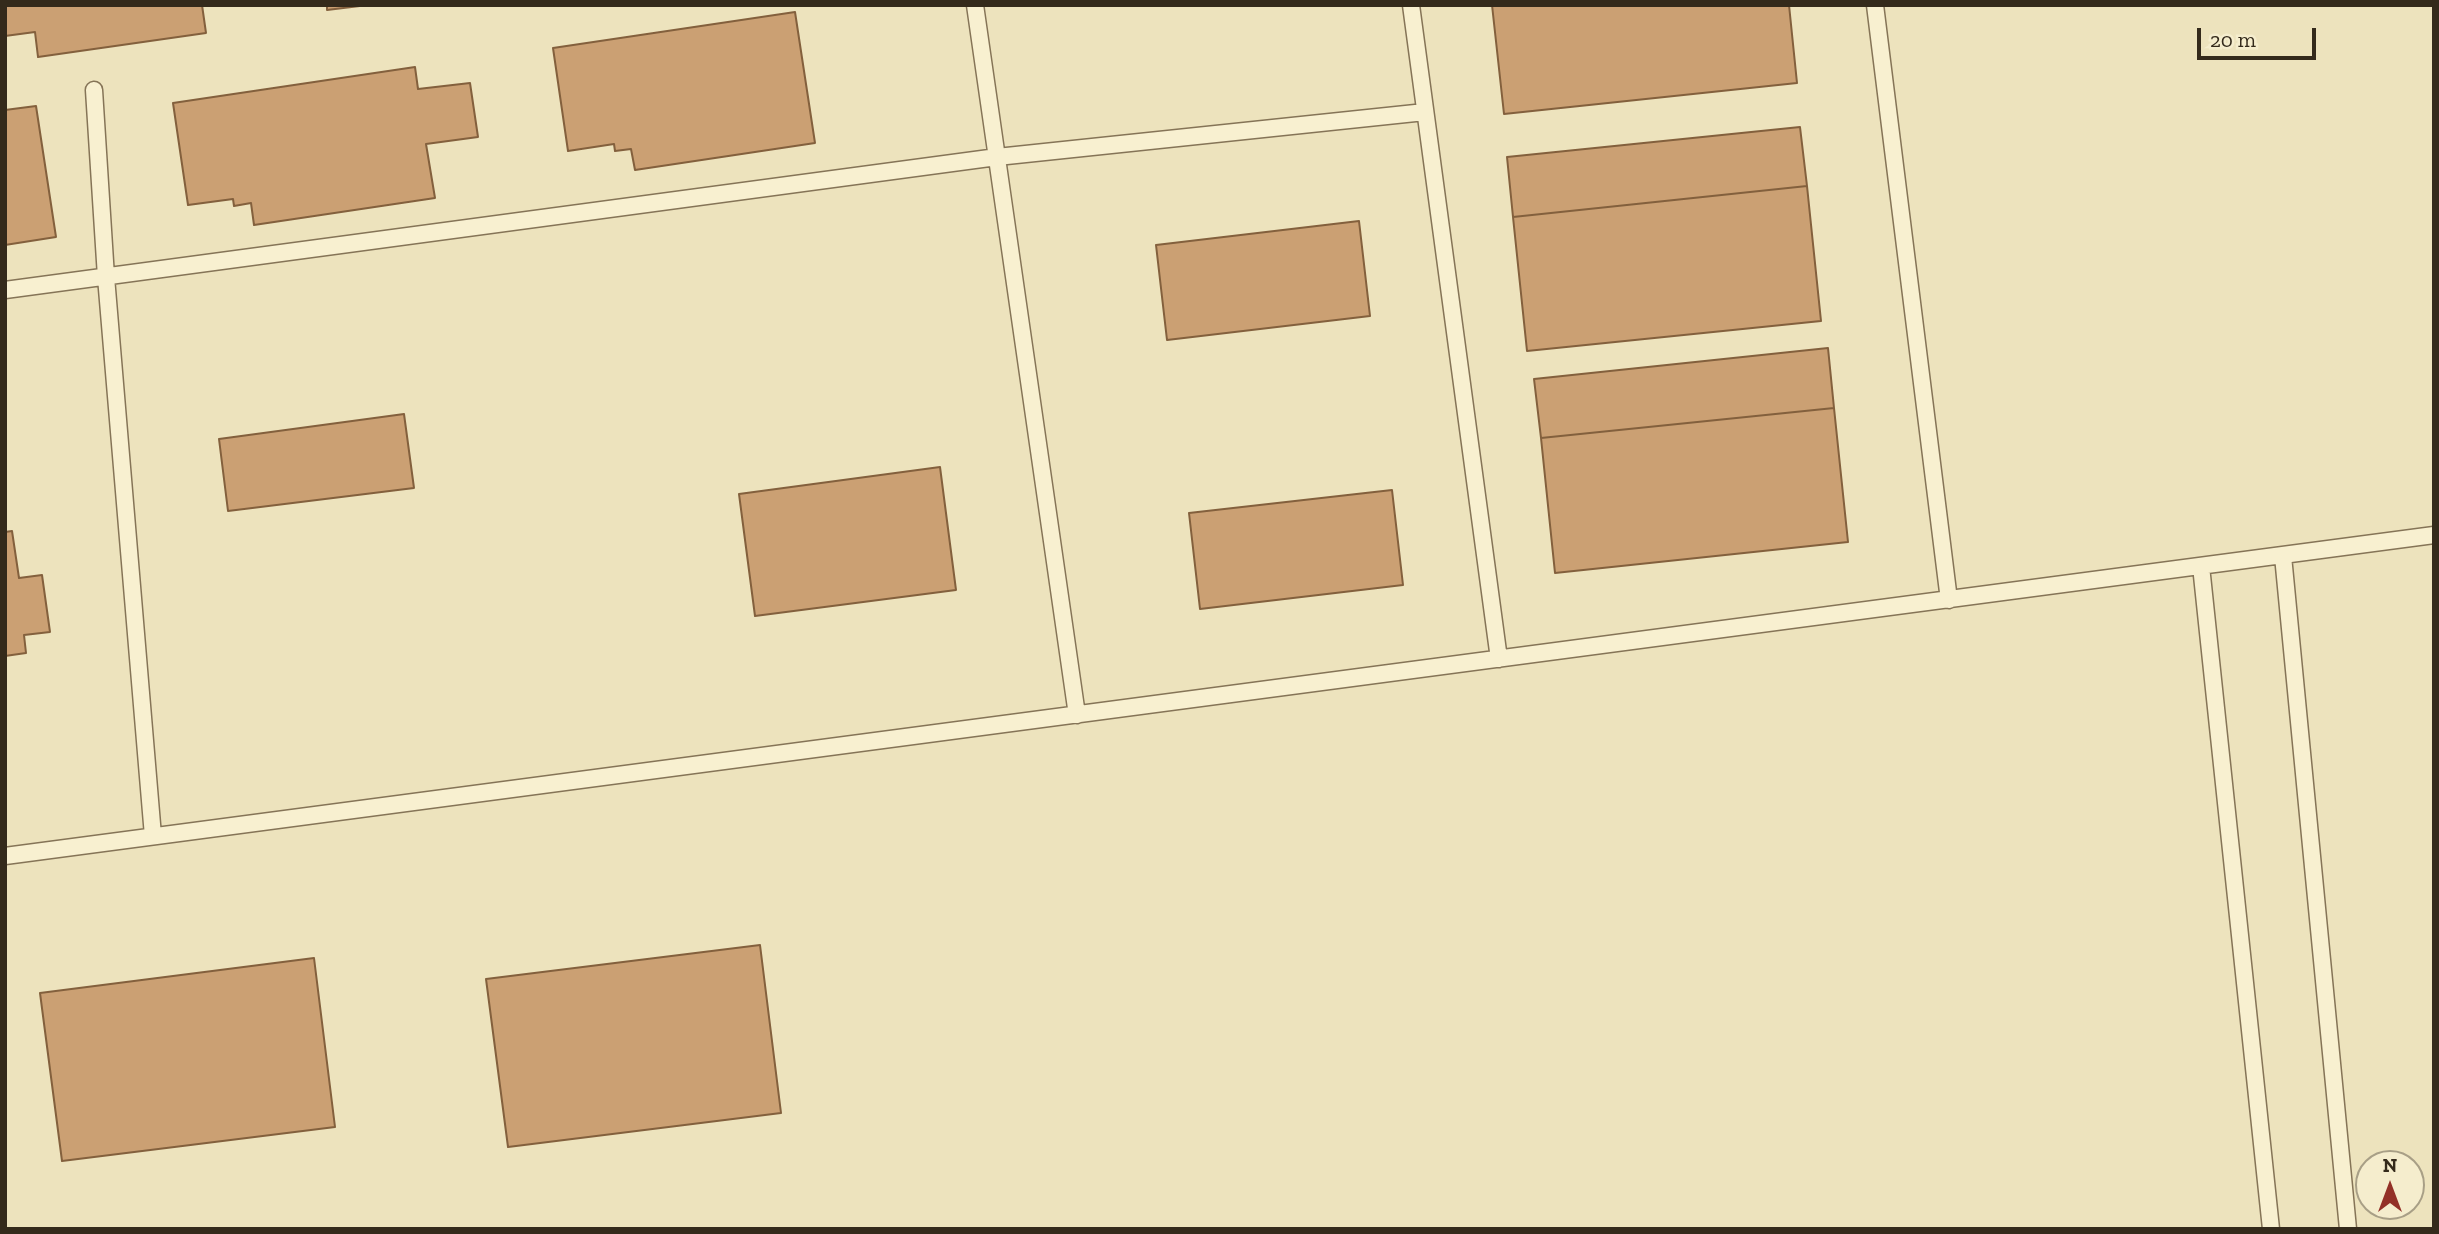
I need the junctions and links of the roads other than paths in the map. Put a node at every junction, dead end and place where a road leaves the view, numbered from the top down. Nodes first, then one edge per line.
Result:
1 (975, 5) edge
2 (1411, 5) edge
3 (1875, 5) edge
4 (94, 90) dead end
5 (1425, 112) junction
6 (997, 156) junction
7 (106, 277) junction
8 (5, 290) edge
9 (2434, 536) edge
10 (2283, 556) junction
11 (2201, 566) junction
12 (1948, 600) junction
13 (1499, 659) junction
14 (1077, 715) junction
15 (153, 836) junction
16 (5, 856) edge
17 (2271, 1229) edge
18 (2348, 1229) edge

1 - 6 lane
2 - 5 lane
3 - 12 lane
4 - 7 lane
5 - 6 lane
5 - 13 lane
6 - 7 lane
6 - 14 lane
7 - 8 lane
7 - 15 lane
9 - 10 lane
10 - 11 lane
10 - 18 lane
11 - 12 lane
11 - 17 lane
12 - 13 lane
13 - 14 lane
14 - 15 lane
15 - 16 lane

